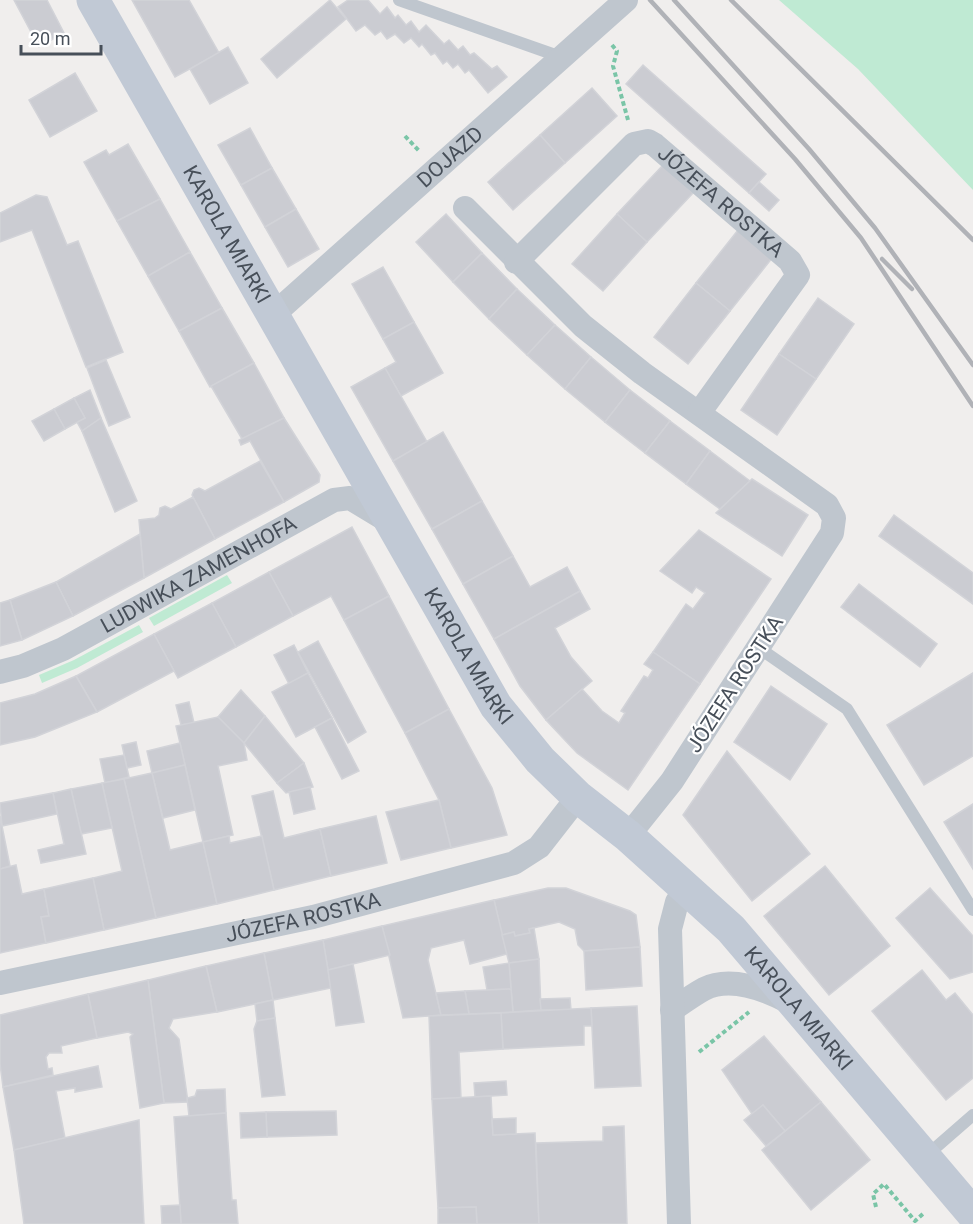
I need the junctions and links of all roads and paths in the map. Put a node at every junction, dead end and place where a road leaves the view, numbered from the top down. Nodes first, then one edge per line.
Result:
1 (93, 0) edge
2 (399, 0) edge
3 (626, 0) edge
4 (617, 51) dead end
5 (561, 57) junction
6 (638, 142) junction
7 (465, 208) dead end
8 (516, 262) junction
9 (274, 314) junction
10 (699, 413) junction
11 (393, 524) junction
12 (759, 648) junction
13 (0, 672) edge
14 (578, 796) junction
15 (628, 836) junction
16 (687, 888) junction
17 (973, 910) edge
18 (0, 983) edge
19 (796, 1006) junction
20 (672, 1010) junction
21 (750, 1011) dead end
22 (699, 1052) dead end
23 (973, 1115) edge
24 (925, 1157) junction
25 (876, 1207) dead end
26 (925, 1212) dead end
27 (973, 1214) edge
28 (679, 1224) edge

1 - 9 main road, KAROLA MIARKI
2 - 5 lane
3 - 5 street, DOJAZD
4 - 6 path
5 - 9 street, DOJAZD
6 - 8 street, JÓZEFA ROSTKA
6 - 10 street, JÓZEFA ROSTKA
7 - 8 street, JÓZEFA ROSTKA
8 - 10 street, JÓZEFA ROSTKA
9 - 11 main road, KAROLA MIARKI
10 - 12 street, JÓZEFA ROSTKA
11 - 13 street, LUDWIKA ZAMENHOFA
11 - 14 main road, KAROLA MIARKI
12 - 15 street, JÓZEFA ROSTKA
12 - 17 lane
14 - 15 main road, KAROLA MIARKI
14 - 18 street, JÓZEFA ROSTKA
15 - 16 main road, KAROLA MIARKI
16 - 19 main road, KAROLA MIARKI
16 - 20 street
19 - 20 street
19 - 24 main road, KAROLA MIARKI
20 - 28 street
21 - 22 path
23 - 24 lane
24 - 27 main road, KAROLA MIARKI
25 - 26 path

